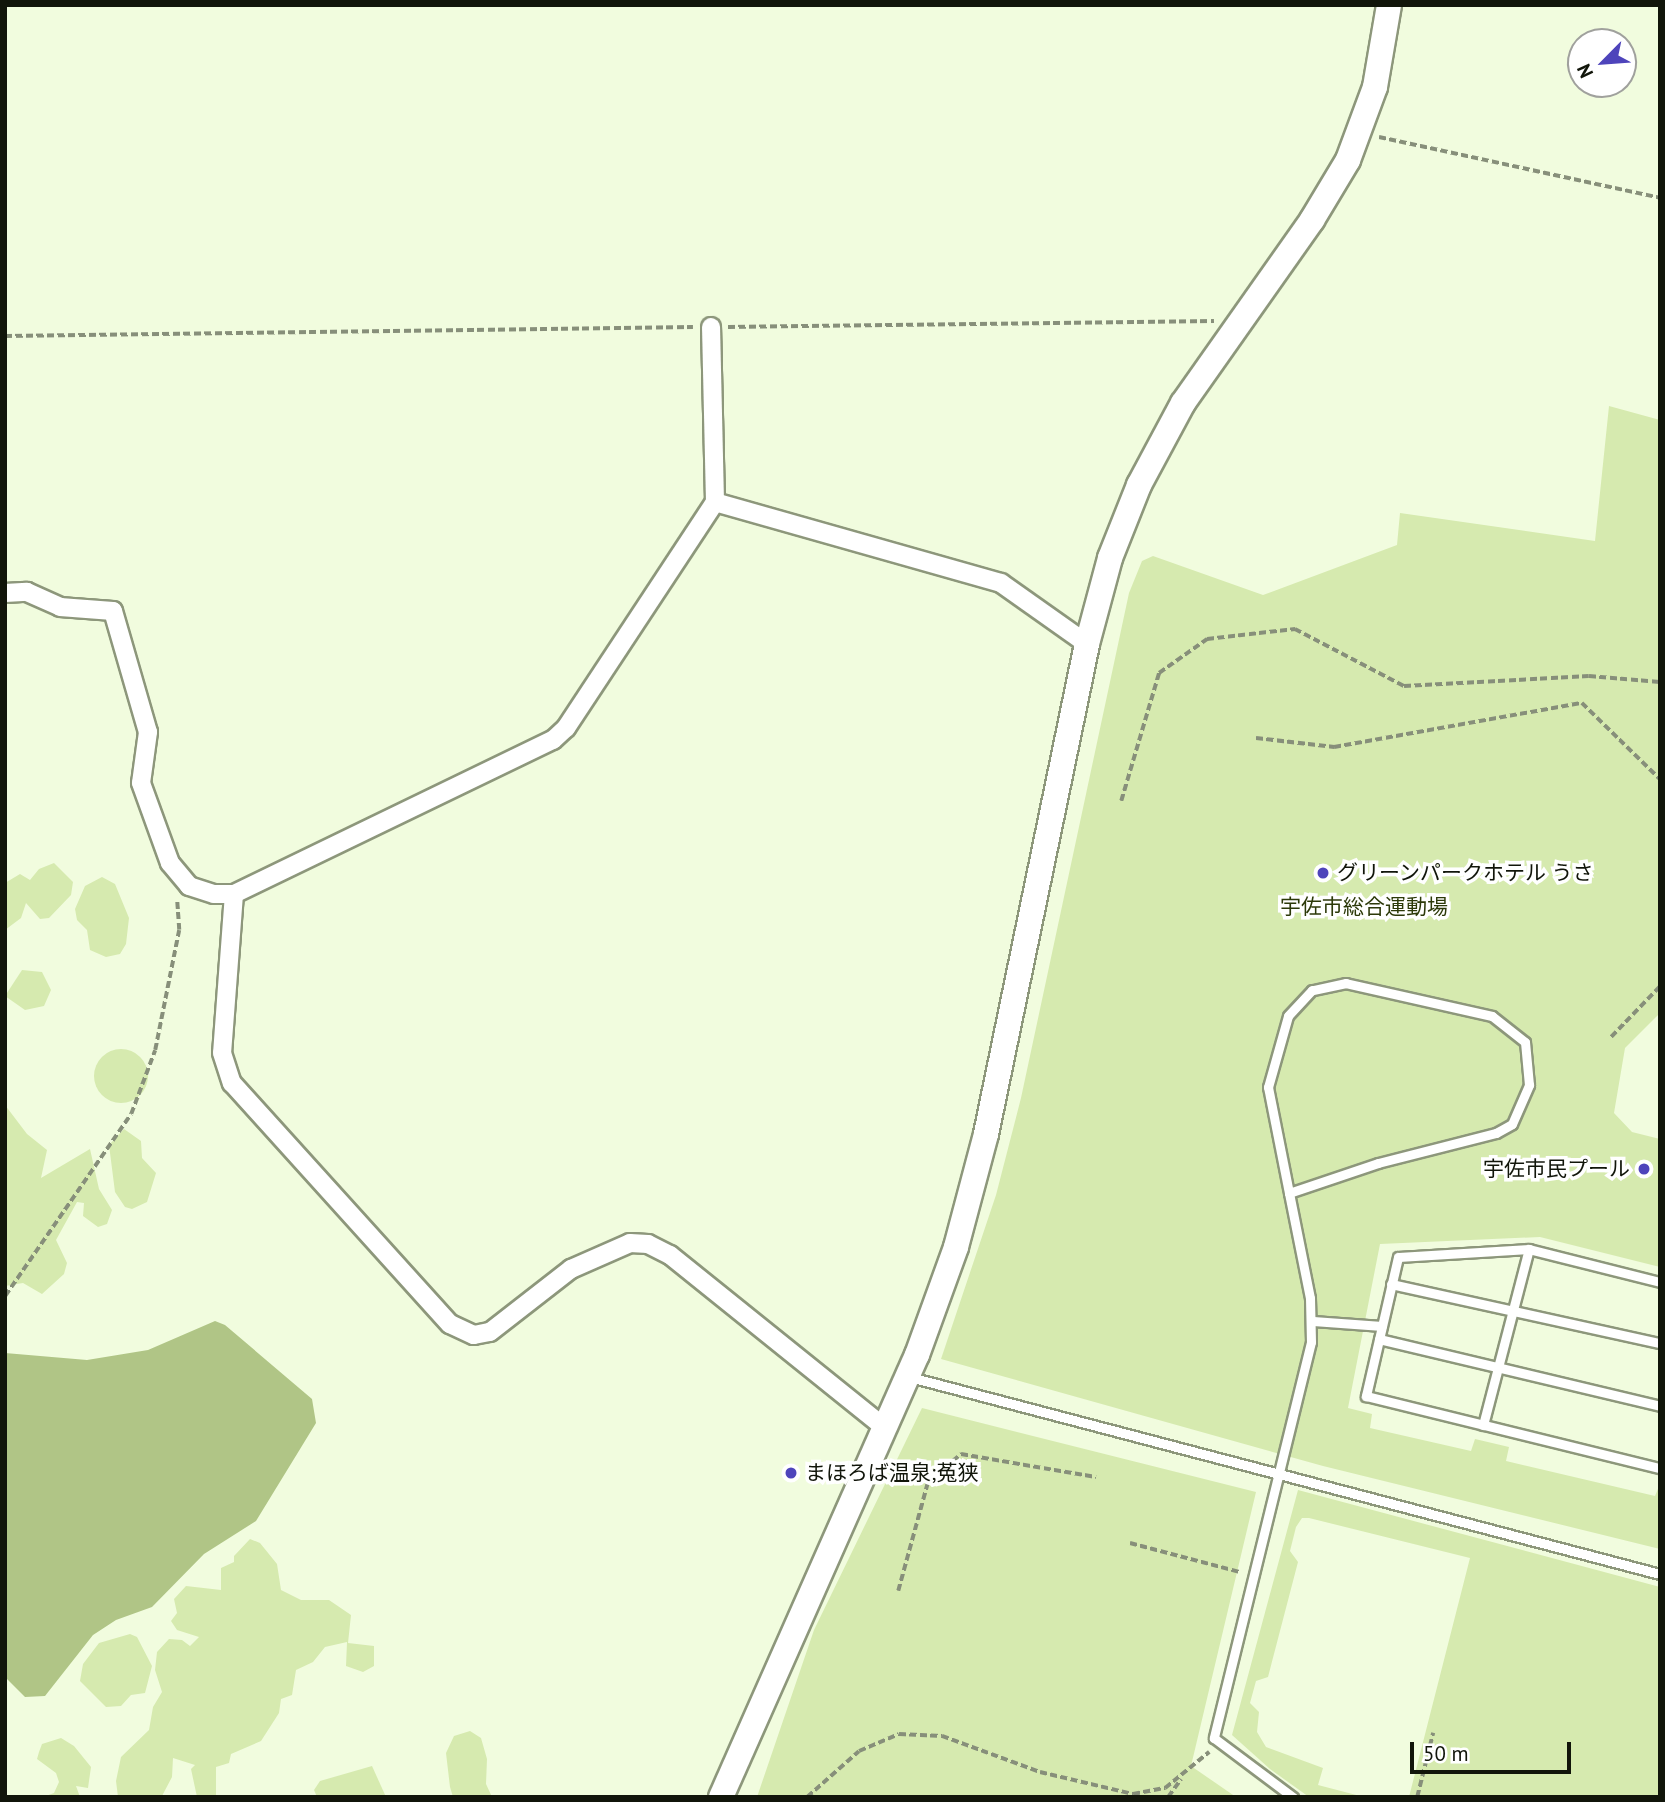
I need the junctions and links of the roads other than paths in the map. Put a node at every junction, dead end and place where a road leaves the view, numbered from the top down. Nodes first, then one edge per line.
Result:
1 (1389, 5) edge
2 (711, 327) road end
3 (715, 502) junction
4 (5, 593) edge
5 (1087, 644) junction
6 (234, 894) junction
7 (1289, 1193) junction
8 (1529, 1249) junction
9 (1660, 1282) edge
10 (1391, 1284) junction
11 (1513, 1310) junction
12 (1313, 1321) junction
13 (1382, 1326) junction
14 (1379, 1339) junction
15 (1660, 1343) edge
16 (1497, 1367) junction
17 (908, 1377) junction
18 (1660, 1406) edge
19 (1483, 1424) junction
20 (885, 1428) junction
21 (1660, 1468) edge
22 (1281, 1472) junction
23 (1660, 1574) edge
24 (721, 1797) edge
25 (1293, 1797) edge

1 - 5 street
2 - 3 street
3 - 5 street
3 - 6 street
4 - 6 street
5 - 17 street
6 - 20 street
7 - 7 lane
7 - 12 lane
8 - 9 lane
8 - 10 lane
8 - 11 lane
10 - 11 lane
10 - 13 lane
11 - 15 lane
11 - 16 lane
12 - 13 lane
12 - 22 lane
13 - 14 lane
14 - 16 lane
14 - 19 lane
16 - 18 lane
16 - 19 lane
17 - 20 street
17 - 22 lane
19 - 21 lane
20 - 24 street
22 - 23 lane
22 - 25 lane

